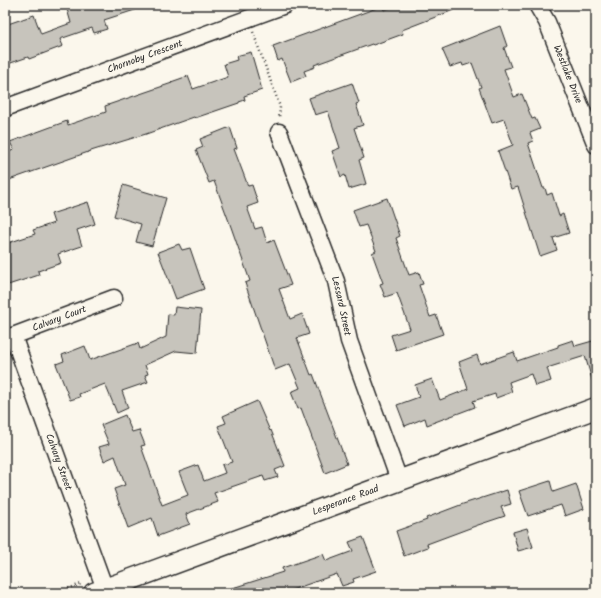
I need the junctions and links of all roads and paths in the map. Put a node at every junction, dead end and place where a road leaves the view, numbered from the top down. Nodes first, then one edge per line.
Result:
1 (286, 5) edge
2 (537, 5) edge
3 (249, 18) junction
4 (5, 108) edge
5 (279, 132) joint
6 (596, 145) edge
7 (114, 298) dead end
8 (9, 337) edge
9 (596, 408) edge
10 (399, 480) junction
11 (96, 588) edge
12 (57, 593) edge

1 - 3 street, Chornoby Crescent
2 - 6 street, Westlake Drive
3 - 4 street, Chornoby Crescent
3 - 5 path
5 - 10 street, Lessard Street
7 - 8 street, Calvary Court
8 - 11 street, Calvary Street
9 - 10 street, Lesperance Road
10 - 11 street, Lesperance Road
11 - 12 path

